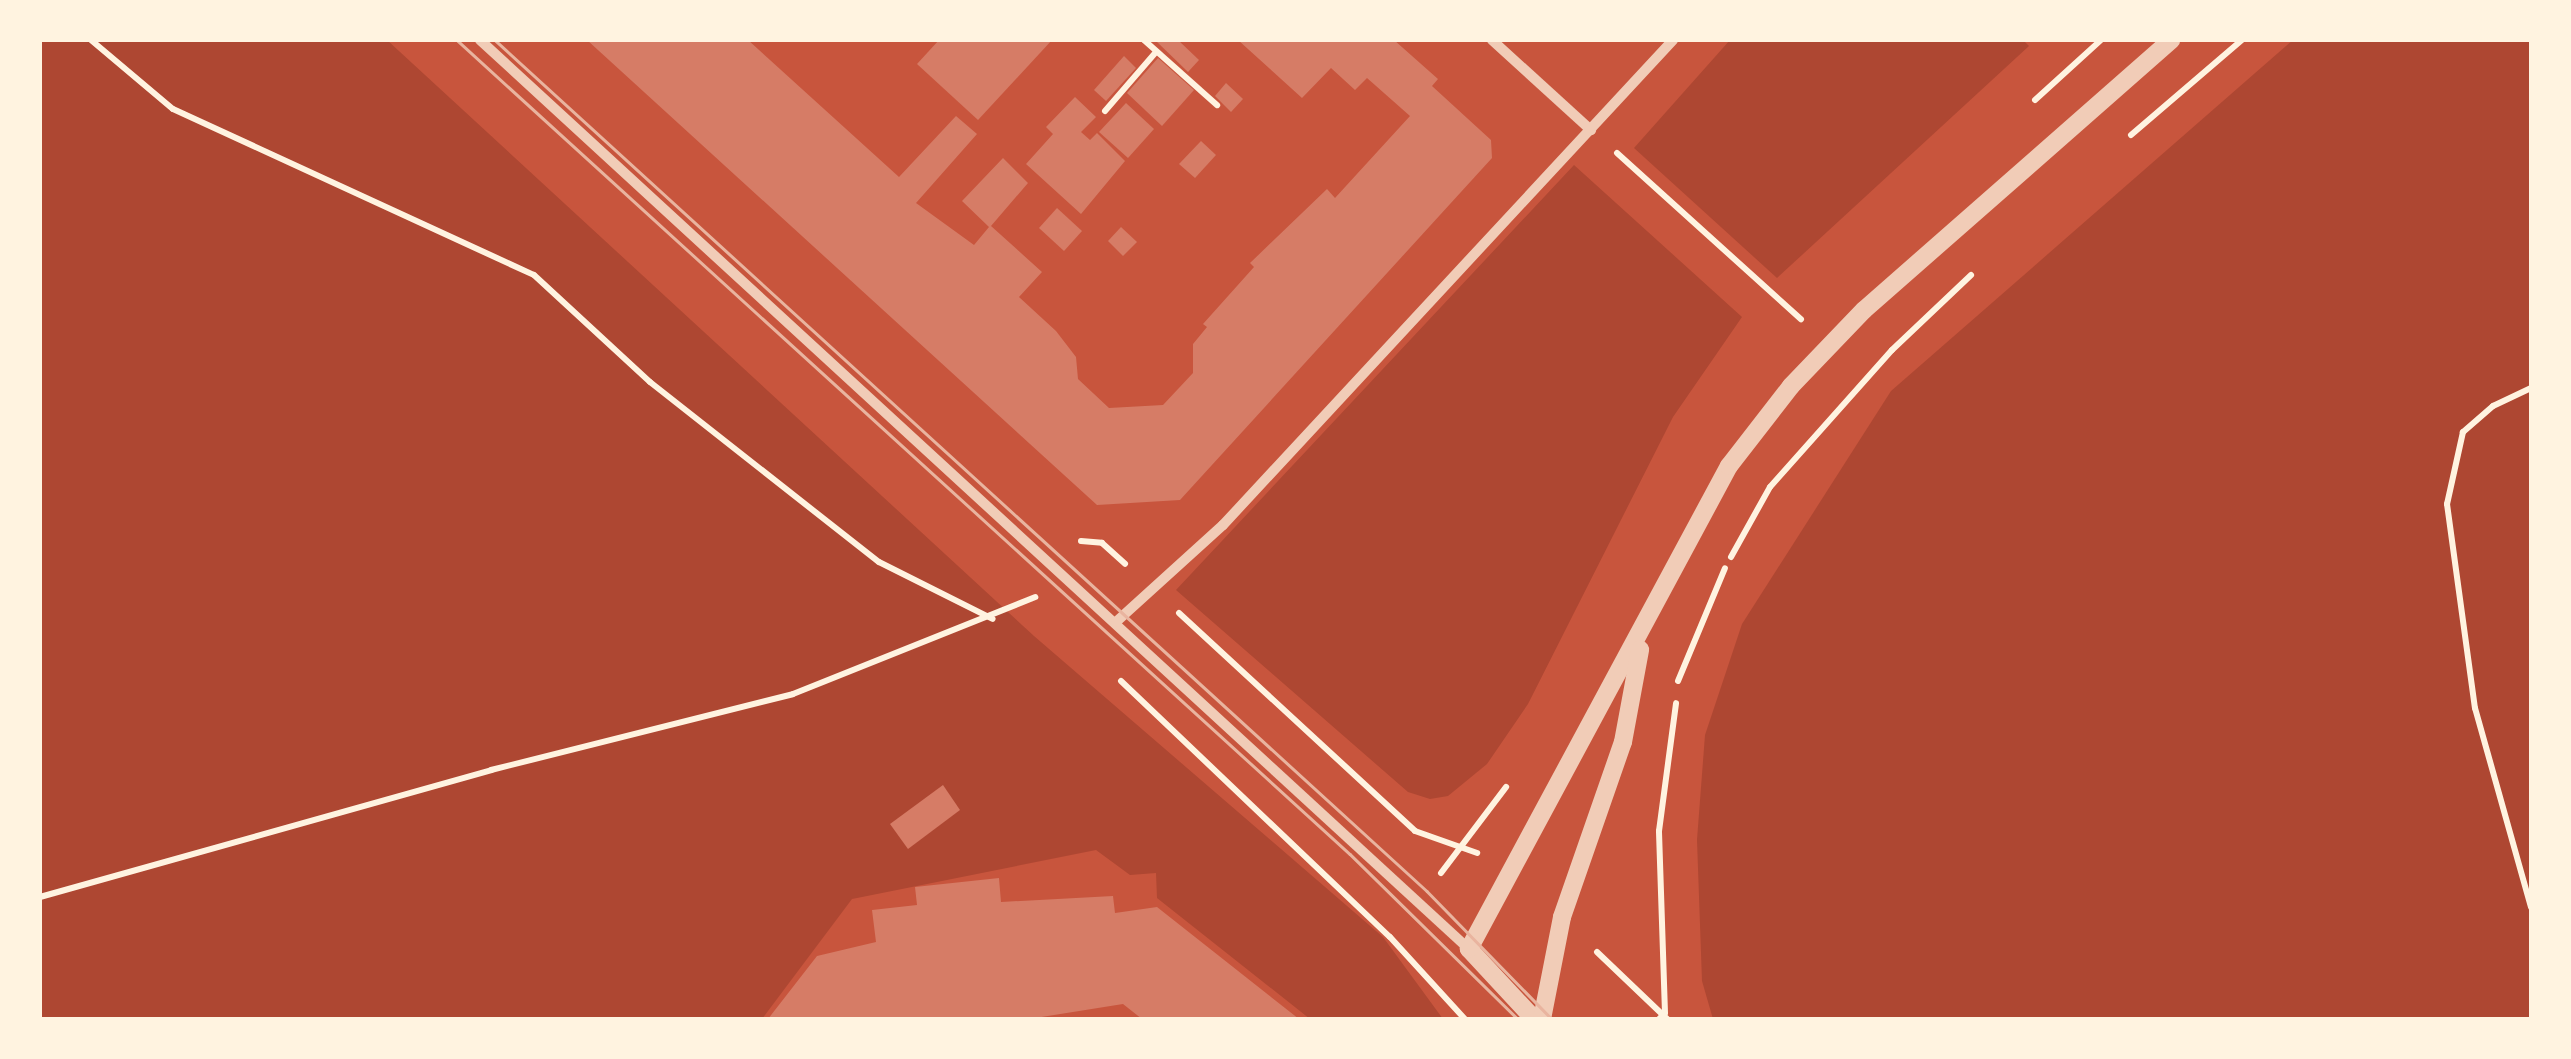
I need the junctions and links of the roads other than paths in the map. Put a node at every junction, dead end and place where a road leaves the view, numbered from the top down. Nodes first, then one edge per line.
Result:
1 (480, 40) edge
2 (1492, 40) edge
3 (1673, 40) edge
4 (2171, 40) edge
5 (1590, 130) junction
6 (1116, 622) junction
7 (1642, 635) junction
8 (1469, 950) junction
9 (1534, 1019) edge
10 (1542, 1019) edge

1 - 6 street
2 - 5 street
3 - 5 street
4 - 7 street
5 - 6 street
6 - 8 street
7 - 8 street
7 - 10 street
8 - 9 street

